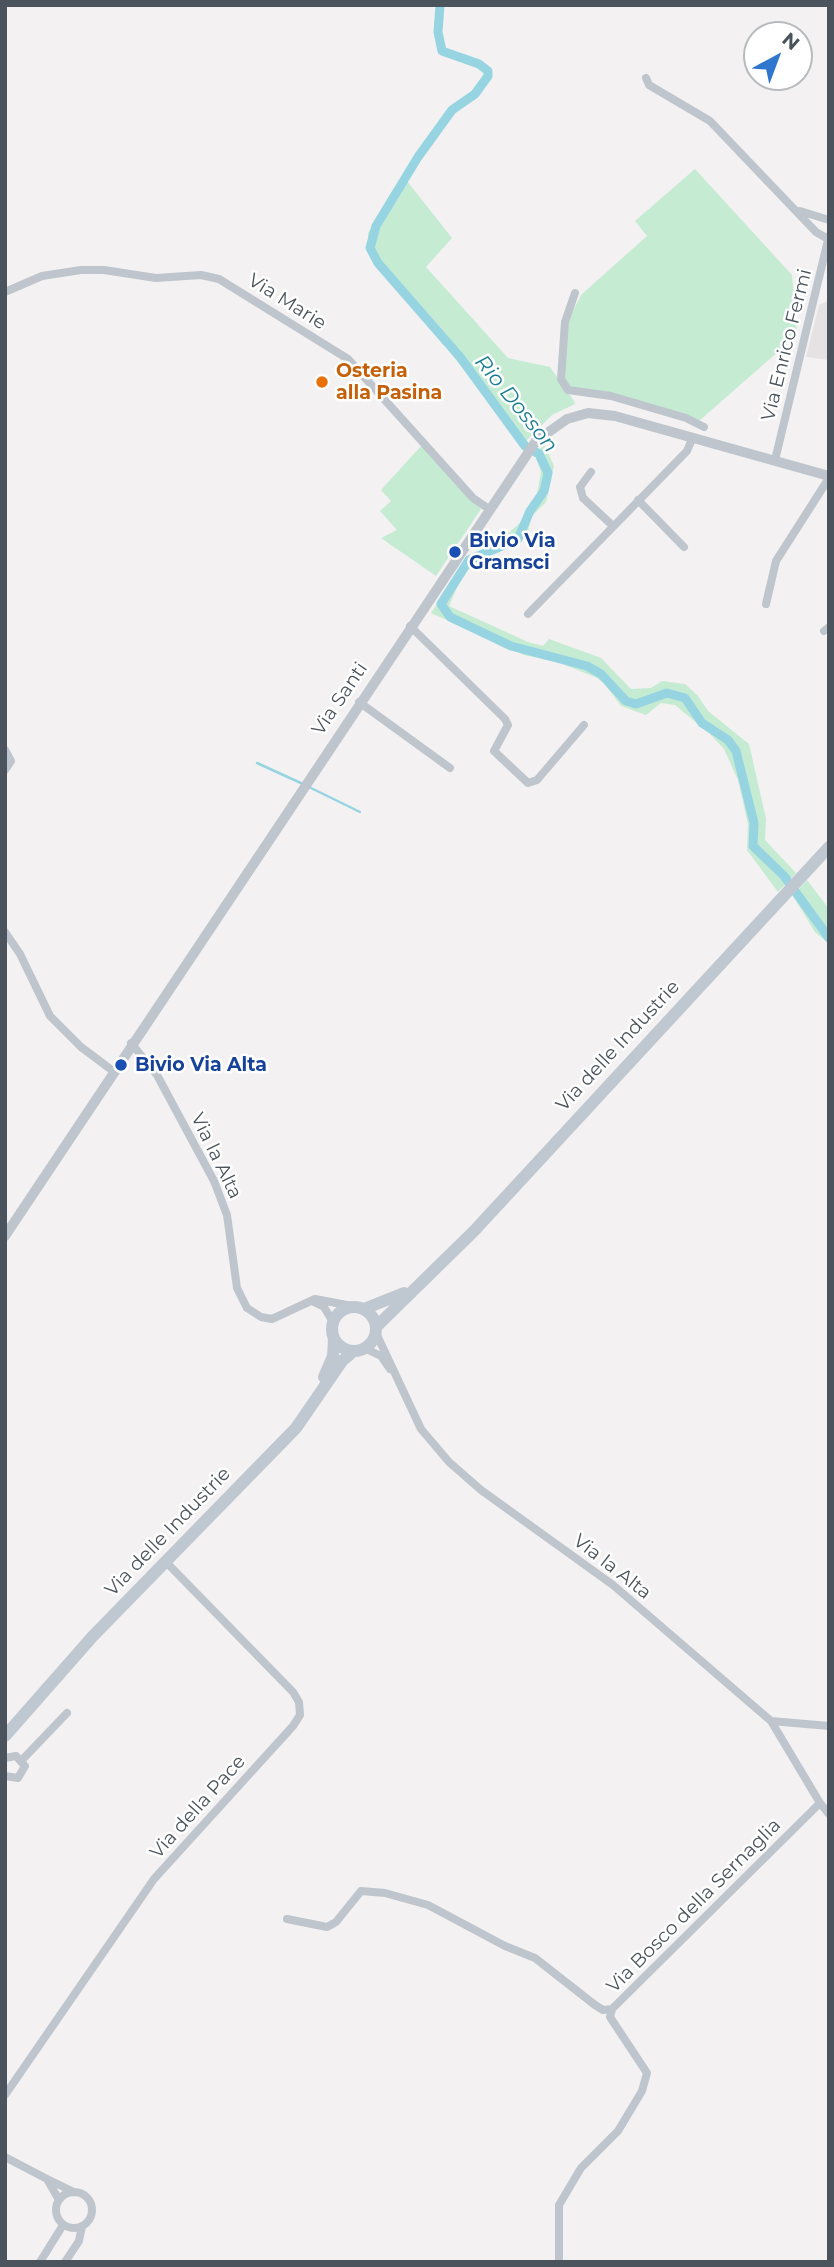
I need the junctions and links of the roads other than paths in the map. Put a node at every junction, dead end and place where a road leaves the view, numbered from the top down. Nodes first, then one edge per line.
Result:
1 (646, 78) dead end
2 (794, 208) junction
3 (829, 220) edge
4 (829, 238) edge
5 (5, 292) edge
6 (575, 293) dead end
7 (704, 428) dead end
8 (692, 439) junction
9 (775, 460) junction
10 (591, 472) dead end
11 (829, 477) edge
12 (638, 500) junction
13 (489, 509) junction
14 (613, 526) junction
15 (684, 547) dead end
16 (766, 604) dead end
17 (528, 614) dead end
18 (410, 626) junction
19 (359, 702) junction
20 (584, 725) dead end
21 (5, 750) edge
22 (450, 768) dead end
23 (5, 770) edge
24 (829, 847) edge
25 (5, 932) edge
26 (131, 1043) junction
27 (113, 1071) junction
28 (5, 1236) edge
29 (435, 1271) junction
30 (310, 1301) junction
31 (358, 1308) junction
32 (333, 1322) junction
33 (376, 1330) junction
34 (334, 1339) junction
35 (359, 1350) junction
36 (404, 1393) junction
37 (166, 1562) junction
38 (67, 1713) dead end
39 (771, 1721) junction
40 (5, 1725) edge
41 (829, 1726) edge
42 (5, 1736) edge
43 (5, 1758) edge
44 (22, 1760) junction
45 (6, 1779) edge
46 (820, 1803) junction
47 (829, 1814) edge
48 (287, 1919) dead end
49 (612, 2009) junction
50 (5, 2095) edge
51 (5, 2157) edge
52 (47, 2179) junction
53 (74, 2192) junction
54 (59, 2200) junction
55 (63, 2225) junction
56 (82, 2226) junction
57 (40, 2262) edge
58 (65, 2262) edge
59 (559, 2262) edge

1 - 2 street
2 - 3 street
2 - 4 street
4 - 9 street, Via Enrico Fermi
5 - 13 street, Via Marie
6 - 7 street
8 - 9 street, Via Santi
8 - 12 street
8 - 13 street, Via Santi
9 - 11 street, Via Santi
10 - 14 street
11 - 16 street
12 - 14 street
12 - 15 street
13 - 18 street, Via Santi
14 - 17 street
18 - 19 street, Via Santi
18 - 20 street
19 - 22 street
19 - 26 street, Via Santi
21 - 23 street
24 - 29 main road, Via delle Industrie
25 - 27 street
26 - 27 street, Via Santi
26 - 30 street, Via la Alta
27 - 28 street, Via Santi
29 - 31 main road, Via delle Industrie
29 - 33 main road, Via delle Industrie
30 - 31 street
30 - 32 street
31 - 32 main road
31 - 33 main road
32 - 34 main road
33 - 35 main road
33 - 36 street
34 - 35 main road
34 - 40 main road, Via delle Industrie
35 - 36 street
35 - 37 main road, Via delle Industrie
36 - 39 street, Via la Alta
37 - 42 main road, Via delle Industrie
37 - 50 street, Via della Pace
38 - 44 street
39 - 41 street
39 - 46 street
43 - 44 street
44 - 45 street
46 - 47 street
46 - 49 street, Via Bosco della Sernaglia
48 - 49 street
49 - 59 street, Via Bosco della Sernaglia
51 - 52 street
52 - 53 street
52 - 54 street
53 - 54 street
53 - 56 street
54 - 55 street
55 - 56 street
55 - 57 street
56 - 58 street

